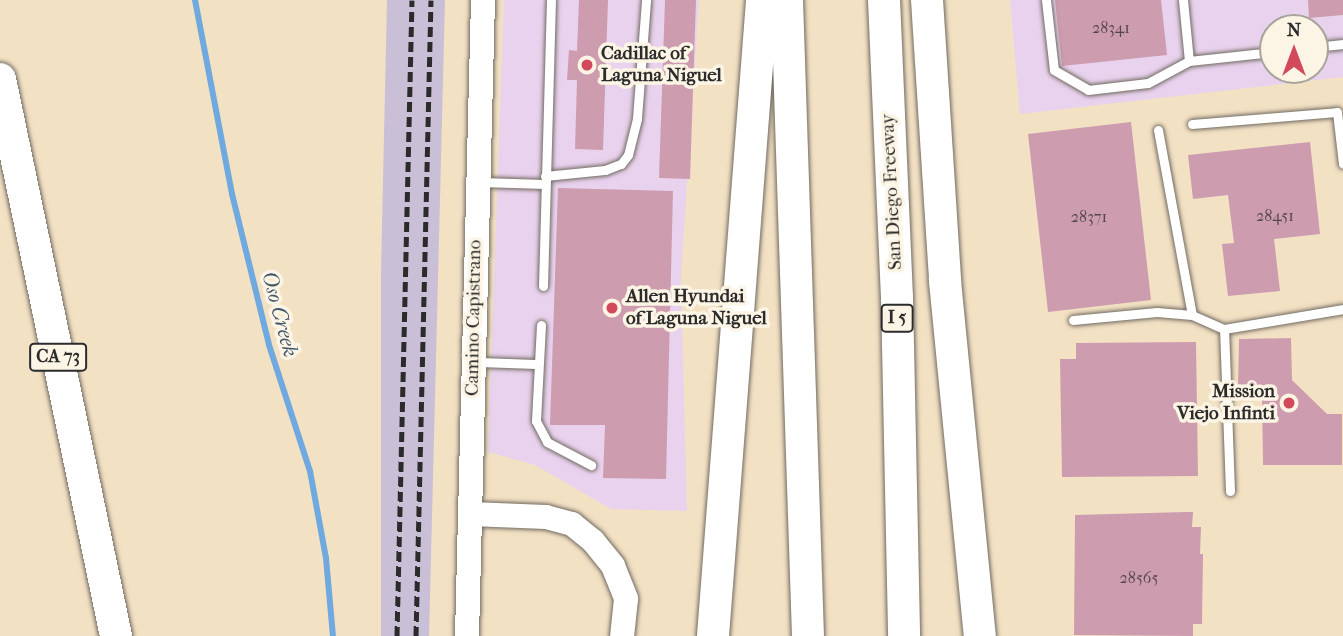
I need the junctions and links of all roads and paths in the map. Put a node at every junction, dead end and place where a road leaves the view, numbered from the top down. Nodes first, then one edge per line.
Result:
1 (483, 0) edge
2 (551, 0) edge
3 (646, 0) edge
4 (762, 0) edge
5 (787, 0) edge
6 (884, 0) edge
7 (926, 0) edge
8 (1046, 0) edge
9 (1183, 0) edge
10 (1259, 54) edge
11 (1189, 61) junction
12 (0, 79) edge
13 (1192, 124) dead end
14 (1158, 130) dead end
15 (1343, 164) edge
16 (545, 180) junction
17 (477, 182) junction
18 (543, 286) dead end
19 (1343, 309) edge
20 (1192, 315) junction
21 (1073, 320) dead end
22 (541, 325) dead end
23 (1224, 329) junction
24 (473, 362) junction
25 (538, 364) junction
26 (591, 465) dead end
27 (1230, 491) dead end
28 (471, 514) junction
29 (116, 636) edge
30 (467, 636) edge
31 (622, 636) edge
32 (713, 636) edge
33 (808, 636) edge
34 (904, 636) edge
35 (980, 636) edge

1 - 17 street, Camino Capistrano
2 - 16 lane
3 - 16 lane
4 - 32 highway
5 - 33 highway
6 - 34 highway, San Diego Freeway / I 5
7 - 35 highway
8 - 11 lane
9 - 11 lane
10 - 11 lane
12 - 29 highway, CA 73
13 - 15 lane
14 - 20 lane
16 - 17 lane
16 - 18 lane
17 - 24 street, Camino Capistrano
19 - 23 lane
20 - 21 lane
20 - 23 lane
22 - 25 lane
23 - 27 lane
24 - 25 lane
24 - 28 street, Camino Capistrano
25 - 26 lane
28 - 30 street, Camino Capistrano
28 - 31 street

